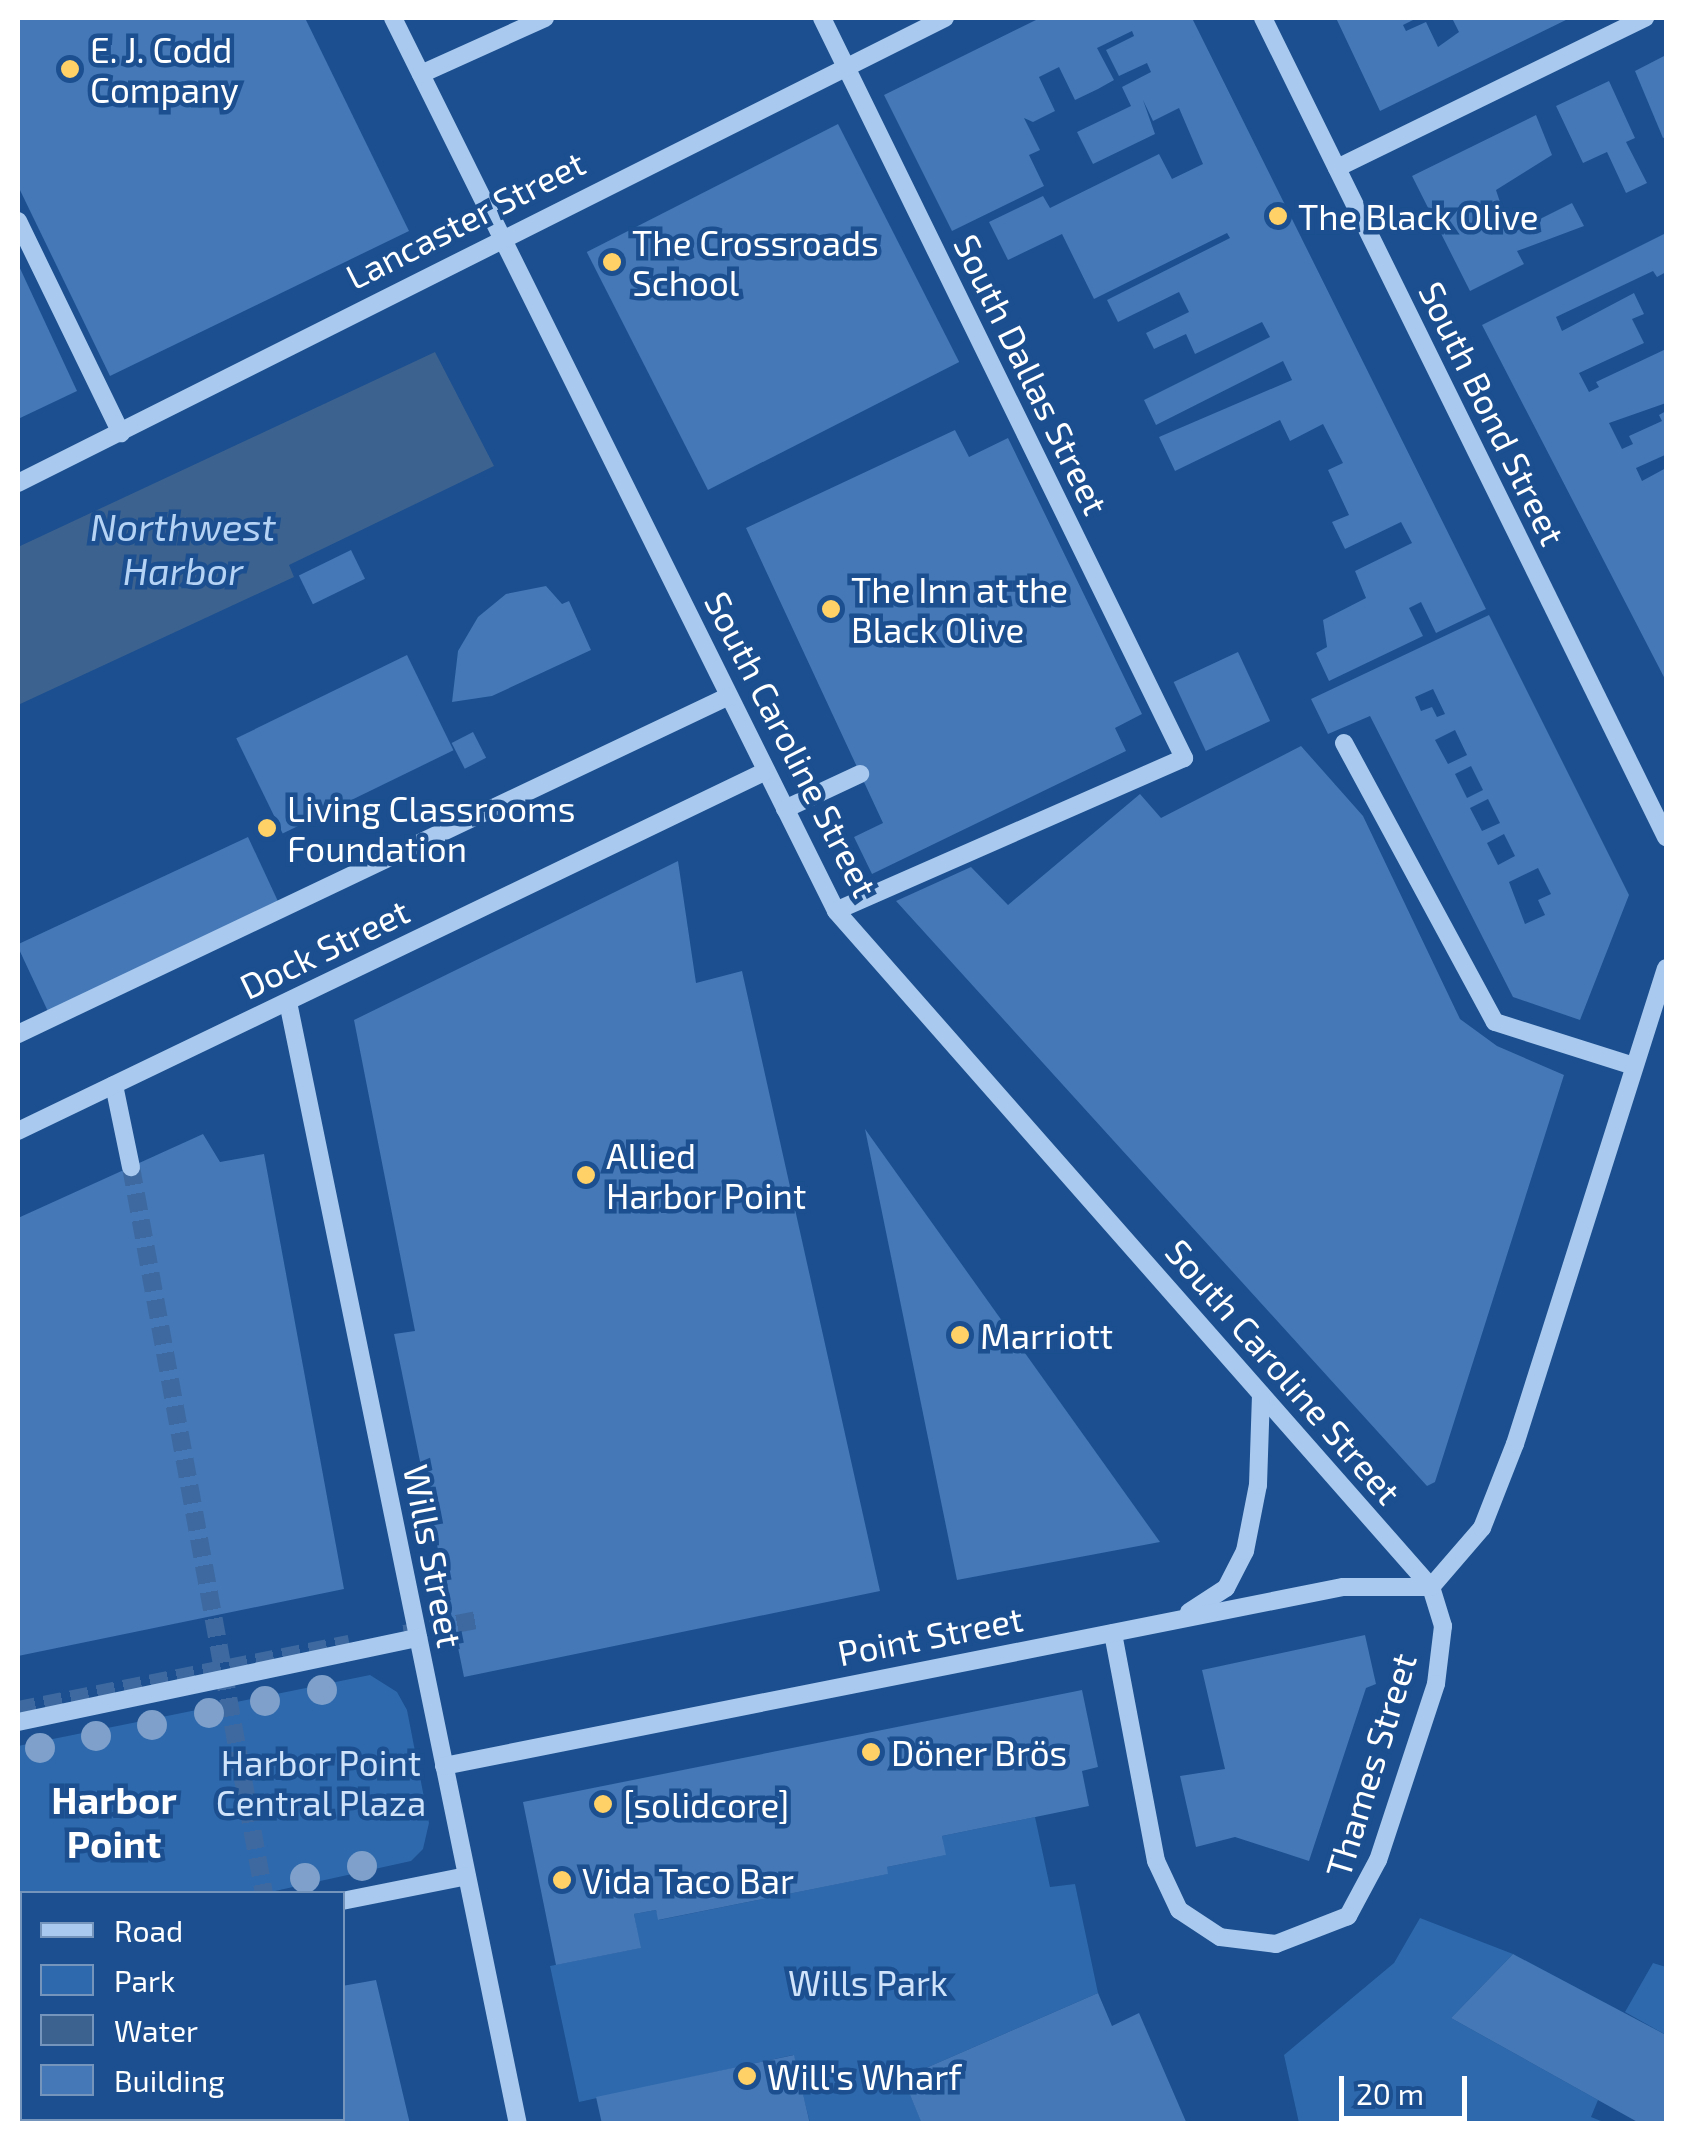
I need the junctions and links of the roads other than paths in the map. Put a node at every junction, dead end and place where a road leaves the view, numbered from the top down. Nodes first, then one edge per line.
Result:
1 (393, 18) edge
2 (545, 18) edge
3 (822, 18) edge
4 (945, 18) edge
5 (1263, 18) edge
6 (1645, 18) edge
7 (845, 67) junction
8 (421, 74) junction
9 (1337, 168) junction
10 (18, 220) edge
11 (501, 236) junction
12 (121, 433) junction
13 (18, 484) edge
14 (729, 696) junction
15 (1344, 742) dead end
16 (766, 771) junction
17 (860, 774) dead end
18 (785, 809) junction
19 (1666, 837) edge
20 (836, 911) junction
21 (1666, 968) edge
22 (288, 1002) junction
23 (18, 1034) edge
24 (1634, 1066) junction
25 (114, 1085) junction
26 (18, 1131) edge
27 (131, 1167) tunnel mouth
28 (1261, 1394) junction
29 (1431, 1587) junction
30 (1178, 1619) junction
31 (1112, 1633) junction
32 (418, 1638) junction
33 (18, 1722) edge
34 (444, 1766) junction
35 (467, 1876) junction
36 (345, 1900) edge
37 (518, 2124) edge

1 - 8 street, South Caroline Street
2 - 8 street
3 - 7 street, South Dallas Street
4 - 7 street, Lancaster Street
5 - 9 street, South Bond Street
6 - 9 street
7 - 11 street, Lancaster Street
7 - 20 street, South Dallas Street
8 - 11 street, South Caroline Street
9 - 19 street, South Bond Street
10 - 12 street
11 - 12 street, Lancaster Street
11 - 14 street, South Caroline Street
12 - 13 street, Lancaster Street
14 - 16 street, South Caroline Street
14 - 23 street
15 - 24 street
16 - 18 street, South Caroline Street
16 - 22 street, Dock Street
17 - 18 street
18 - 20 street, South Caroline Street
20 - 28 street, South Caroline Street
21 - 24 street
22 - 25 street, Dock Street
22 - 32 street, Wills Street
24 - 29 street
25 - 26 street, Dock Street
25 - 27 street
28 - 29 street, South Caroline Street
28 - 30 street
29 - 30 street, Point Street
29 - 31 street, Thames Street
30 - 31 street, Point Street
31 - 34 street, Point Street
32 - 33 street
32 - 34 street, Wills Street
34 - 35 street, Wills Street
35 - 36 street
35 - 37 street, Wills Street

